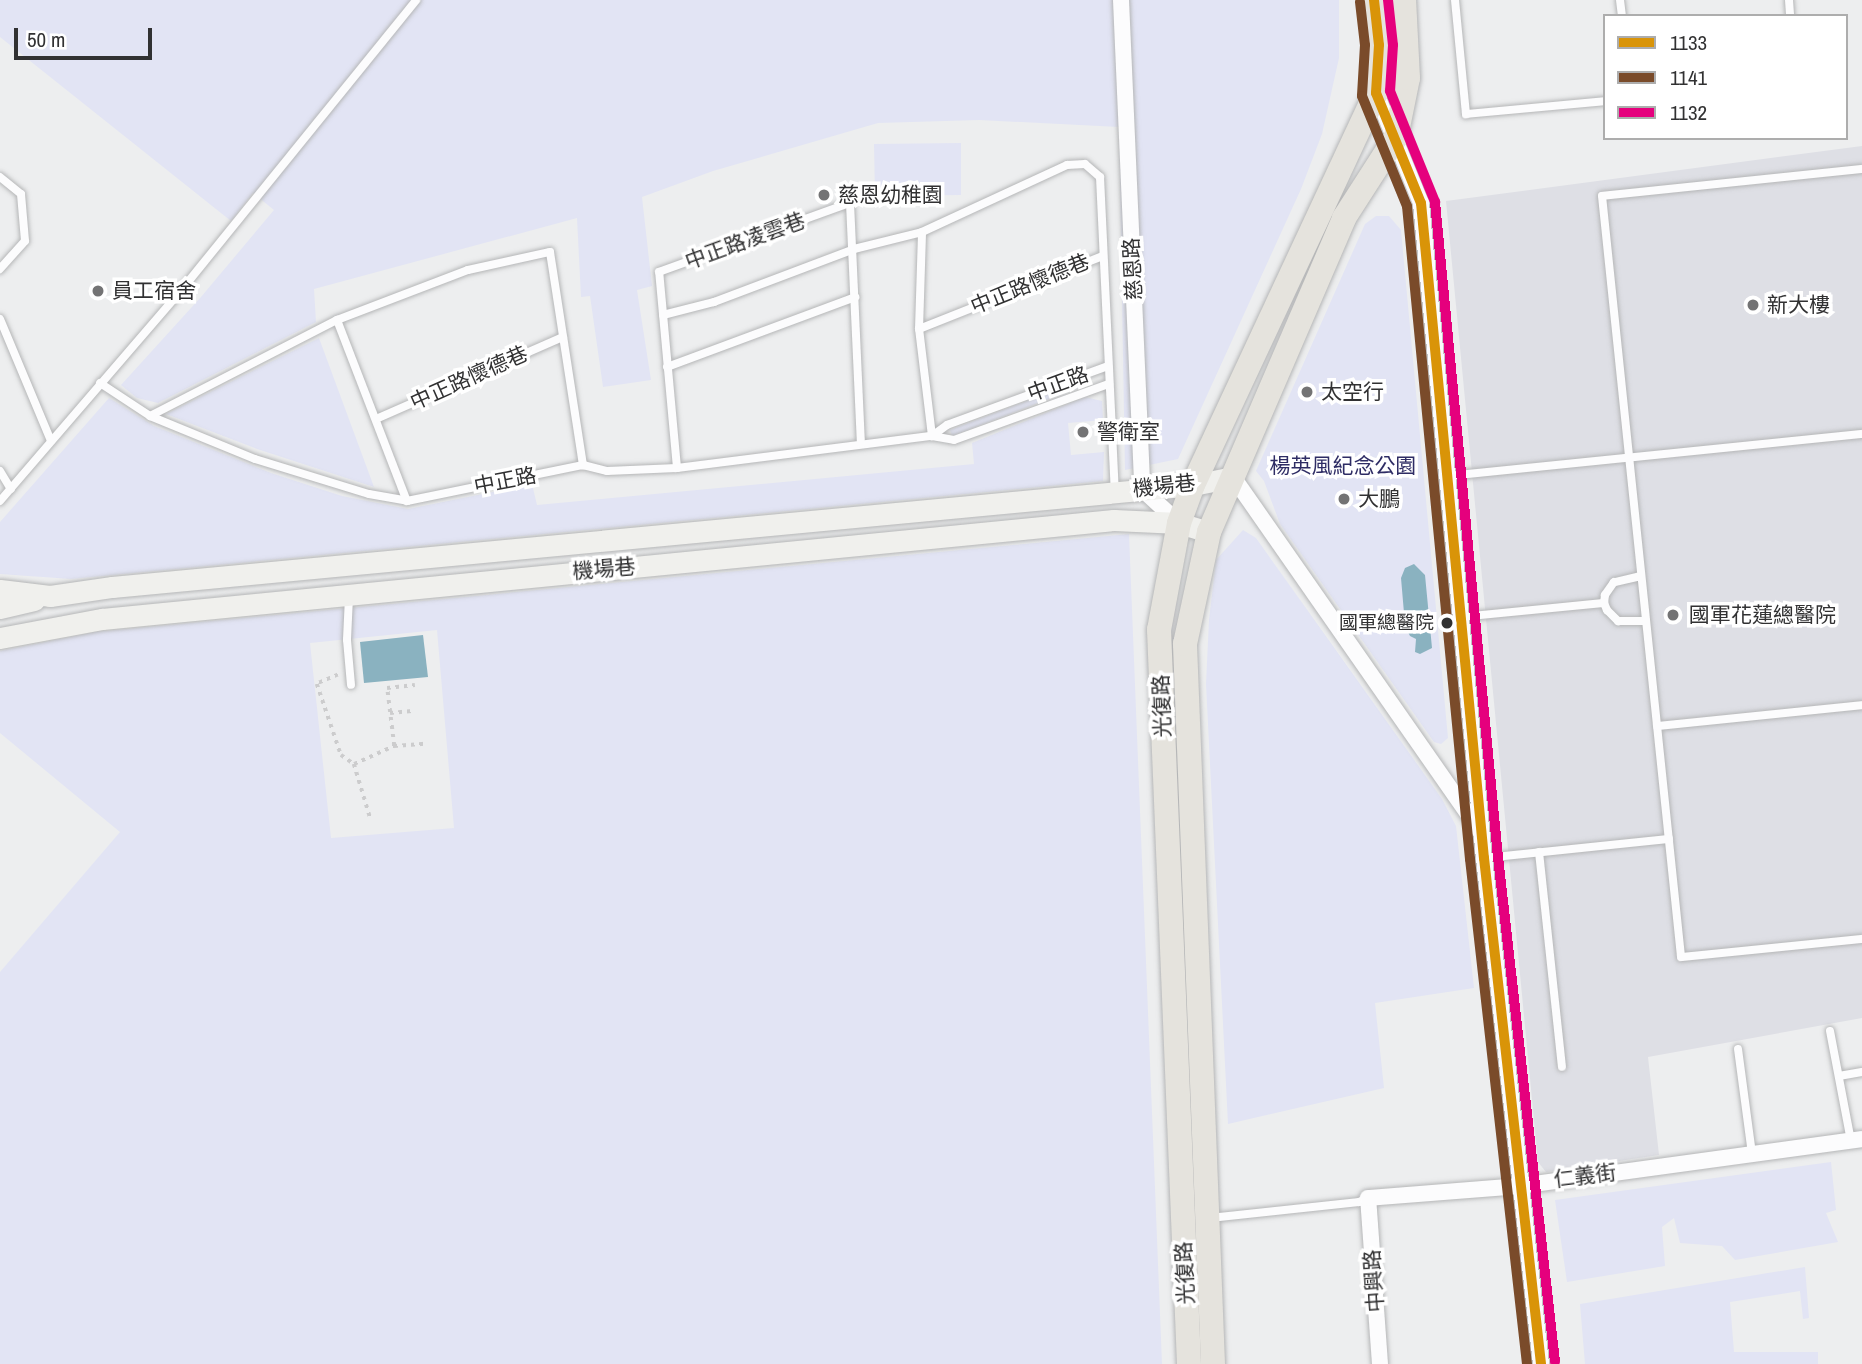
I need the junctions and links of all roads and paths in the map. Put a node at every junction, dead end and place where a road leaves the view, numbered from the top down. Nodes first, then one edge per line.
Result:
1 (416, 0) edge
2 (1121, 0) edge
3 (1374, 0) edge
4 (1404, 0) edge
5 (1455, 0) edge
6 (1376, 93) junction
7 (1603, 101) edge
8 (1395, 137) junction
9 (1862, 169) edge
10 (0, 177) edge
11 (922, 232) junction
12 (854, 249) junction
13 (1102, 256) junction
14 (0, 268) edge
15 (855, 297) junction
16 (663, 315) junction
17 (0, 319) edge
18 (337, 320) junction
19 (919, 329) junction
20 (563, 337) junction
21 (1108, 366) junction
22 (667, 368) junction
23 (100, 383) junction
24 (1109, 384) junction
25 (150, 415) junction
26 (376, 419) junction
27 (1862, 434) edge
28 (932, 436) junction
29 (51, 440) junction
30 (861, 444) junction
31 (1629, 458) junction
32 (583, 465) junction
33 (677, 468) junction
34 (0, 471) edge
35 (1447, 476) junction
36 (1233, 477) junction
37 (1193, 485) junction
38 (10, 489) junction
39 (1142, 489) junction
40 (1115, 491) junction
41 (1014, 500) junction
42 (0, 501) edge
43 (407, 501) junction
44 (1179, 523) junction
45 (1017, 530) junction
46 (1209, 532) junction
47 (1642, 576) junction
48 (0, 590) edge
49 (349, 594) junction
50 (50, 596) junction
51 (1604, 603) junction
52 (0, 608) edge
53 (1460, 617) junction
54 (1646, 621) junction
55 (0, 638) edge
56 (350, 670) junction
57 (351, 685) dead end
58 (415, 685) dead end
59 (1862, 705) edge
60 (412, 711) dead end
61 (390, 713) junction
62 (1657, 726) junction
63 (425, 744) dead end
64 (394, 746) junction
65 (354, 764) junction
66 (370, 817) dead end
67 (1481, 833) junction
68 (1669, 839) junction
69 (1539, 852) junction
70 (1484, 858) junction
71 (1862, 939) edge
72 (1830, 1031) dead end
73 (1738, 1049) dead end
74 (1562, 1067) dead end
75 (1862, 1072) edge
76 (1839, 1076) junction
77 (1857, 1140) edge
78 (1752, 1154) junction
79 (1519, 1186) junction
80 (1368, 1198) junction
81 (1194, 1218) junction
82 (1189, 1364) edge
83 (1213, 1364) edge
84 (1380, 1364) edge
85 (1541, 1364) edge

1 - 23 lane
2 - 39 street, 慈恩路
3 - 6 main road
4 - 8 main road, 光復路
5 - 7 lane
6 - 8 street
6 - 37 main road, 光復路
8 - 35 street
8 - 36 main road, 光復路
9 - 31 lane
10 - 14 lane
11 - 12 lane
11 - 13 lane
11 - 19 lane
12 - 15 lane
12 - 16 lane
12 - 16 lane, 中正路凌雲巷
13 - 19 lane, 中正路懷德巷
13 - 21 lane
15 - 22 lane
15 - 30 lane
16 - 22 lane
17 - 29 lane
18 - 20 lane
18 - 25 lane
18 - 26 lane
19 - 28 lane
20 - 26 lane, 中正路懷德巷
20 - 32 lane
21 - 24 lane
21 - 28 lane, 中正路
22 - 33 lane
23 - 25 lane, 中正路
23 - 29 lane
24 - 28 lane, 中正路
24 - 40 lane
25 - 43 lane, 中正路
26 - 43 lane
27 - 31 lane
28 - 30 lane, 中正路
29 - 38 lane
30 - 33 lane, 中正路
31 - 35 lane
31 - 47 lane
32 - 33 lane, 中正路
32 - 43 lane, 中正路
34 - 38 lane
35 - 53 street
36 - 37 street, 機場巷
36 - 46 main road, 光復路
36 - 67 street
37 - 39 street, 機場巷
37 - 44 main road, 光復路
38 - 42 lane
39 - 40 street, 機場巷
39 - 44 street
40 - 41 street, 機場巷
41 - 45 street
41 - 50 street, 機場巷
44 - 45 street, 機場巷
44 - 46 street, 機場巷
44 - 81 main road, 光復路
45 - 49 street, 機場巷
46 - 81 main road, 光復路
47 - 51 lane
47 - 54 lane
48 - 50 street, 機場巷
49 - 55 street, 機場巷
49 - 56 lane
50 - 52 street, 機場巷
51 - 53 lane
51 - 54 lane
53 - 67 street
54 - 62 lane
56 - 57 lane
56 - 65 path
58 - 61 path
59 - 62 lane
60 - 61 path
61 - 64 path
62 - 68 lane
63 - 64 path
64 - 65 path
65 - 66 path
67 - 70 street
68 - 69 lane
68 - 71 lane
69 - 70 lane
69 - 74 lane
70 - 79 street
72 - 76 lane
73 - 78 lane
75 - 76 lane
76 - 77 lane
77 - 78 street, 仁義街
78 - 79 street, 仁義街
79 - 80 street, 仁義街
79 - 85 street
80 - 81 lane, 仁義街
80 - 84 street, 中興路
81 - 82 main road, 光復路
81 - 83 main road, 光復路

